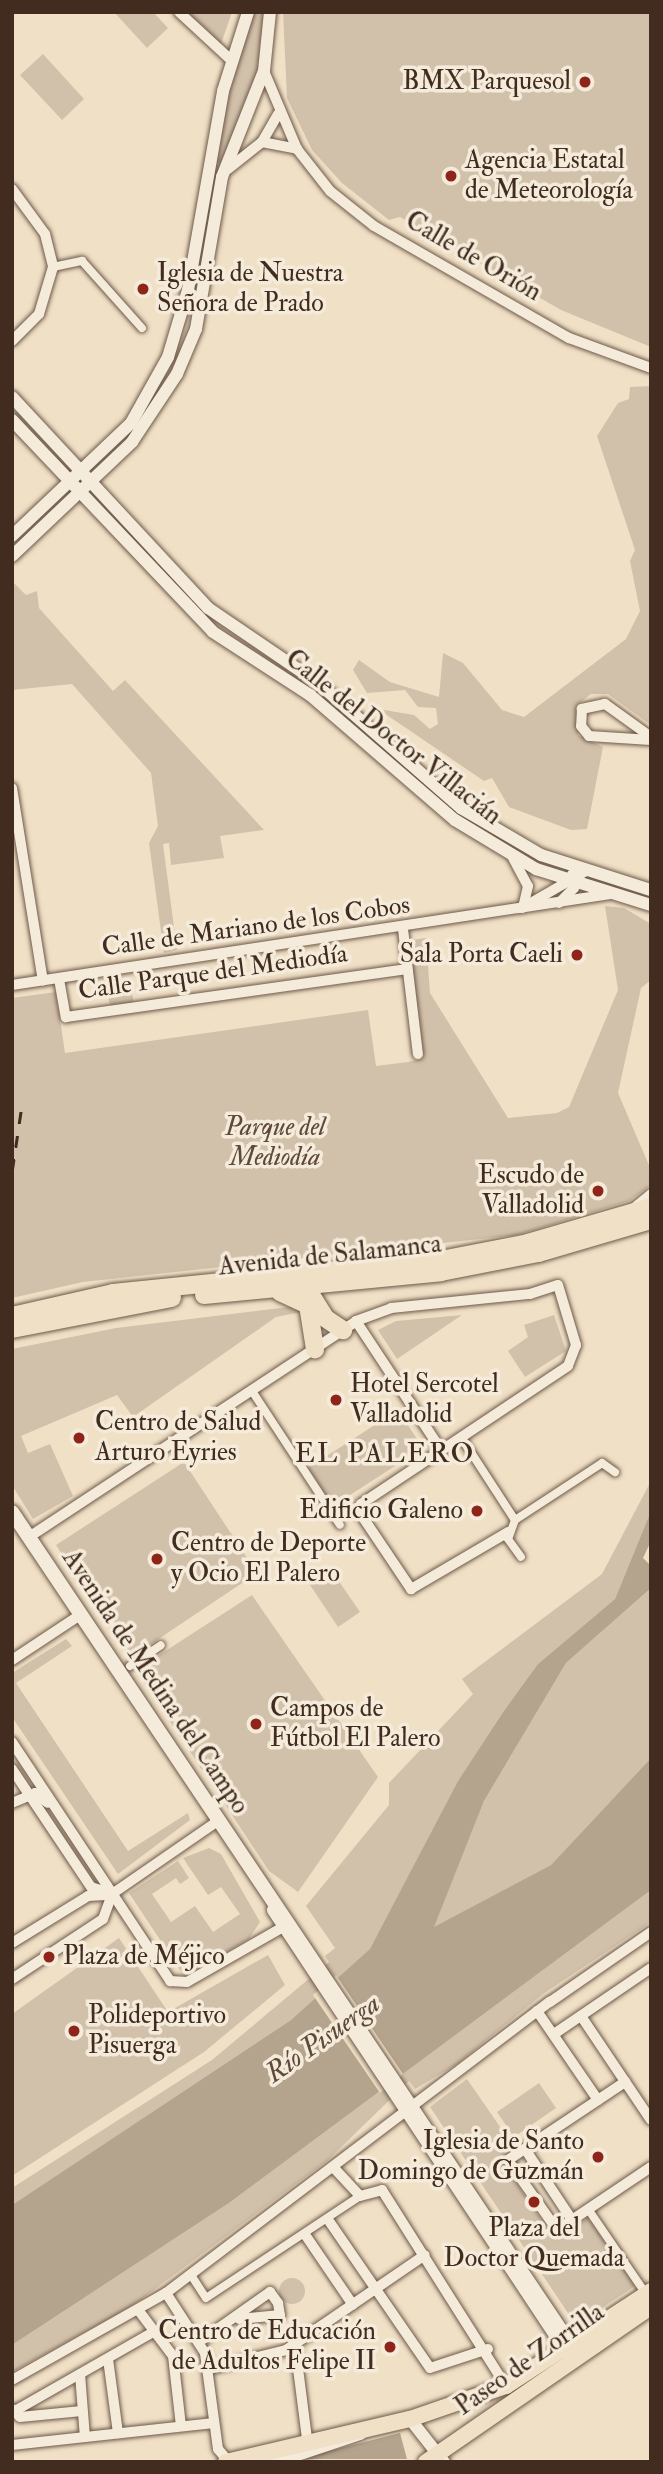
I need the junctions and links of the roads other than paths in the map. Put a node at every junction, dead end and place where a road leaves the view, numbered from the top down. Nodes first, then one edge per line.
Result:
1 (179, 12) edge
2 (248, 12) edge
3 (270, 13) edge
4 (231, 60) junction
5 (264, 71) junction
6 (278, 114) junction
7 (262, 142) junction
8 (297, 149) junction
9 (222, 177) junction
10 (12, 189) edge
11 (52, 267) junction
12 (142, 328) dead end
13 (12, 341) edge
14 (651, 368) edge
15 (12, 397) edge
16 (12, 420) edge
17 (81, 472) junction
18 (70, 482) junction
19 (92, 483) junction
20 (80, 494) junction
21 (12, 536) edge
22 (12, 556) edge
23 (651, 738) edge
24 (12, 788) edge
25 (513, 858) junction
26 (575, 878) junction
27 (528, 886) junction
28 (651, 890) edge
29 (610, 894) junction
30 (547, 904) junction
31 (651, 905) edge
32 (523, 908) junction
33 (507, 915) junction
34 (403, 929) junction
35 (407, 969) junction
36 (59, 979) junction
37 (43, 981) junction
38 (12, 985) edge
39 (418, 1054) dead end
40 (651, 1194) edge
41 (651, 1207) edge
42 (631, 1213) junction
43 (651, 1220) edge
44 (291, 1275) junction
45 (331, 1284) junction
46 (306, 1286) junction
47 (274, 1290) junction
48 (320, 1302) junction
49 (12, 1316) edge
50 (350, 1325) junction
51 (12, 1329) edge
52 (315, 1349) junction
53 (252, 1391) junction
54 (461, 1437) junction
55 (441, 1450) junction
56 (615, 1472) dead end
57 (12, 1512) edge
58 (515, 1520) junction
59 (340, 1525) dead end
60 (508, 1532) junction
61 (29, 1537) junction
62 (521, 1557) dead end
63 (80, 1615) junction
64 (161, 1645) dead end
65 (12, 1660) edge
66 (130, 1667) dead end
67 (12, 1742) edge
68 (12, 1769) edge
69 (28, 1793) junction
70 (12, 1803) edge
71 (63, 1818) junction
72 (218, 1821) junction
73 (52, 1829) junction
74 (257, 1878) junction
75 (112, 1894) junction
76 (103, 1919) junction
77 (128, 1920) junction
78 (283, 1927) junction
79 (651, 1933) edge
80 (12, 1943) edge
81 (313, 1966) junction
82 (651, 1968) edge
83 (12, 1979) edge
84 (537, 2011) junction
85 (582, 2016) junction
86 (554, 2034) junction
87 (625, 2082) junction
88 (598, 2100) junction
89 (647, 2107) edge
90 (410, 2113) junction
91 (651, 2120) edge
92 (525, 2149) junction
93 (651, 2167) edge
94 (334, 2168) junction
95 (360, 2196) junction
96 (588, 2209) junction
97 (572, 2220) junction
98 (329, 2221) junction
99 (306, 2236) junction
100 (425, 2255) junction
101 (191, 2275) junction
102 (376, 2289) junction
103 (166, 2293) junction
104 (649, 2304) edge
105 (353, 2305) junction
106 (139, 2311) junction
107 (239, 2319) dead end
108 (155, 2332) junction
109 (199, 2342) junction
110 (295, 2345) junction
111 (488, 2349) junction
112 (570, 2352) junction
113 (108, 2359) junction
114 (209, 2369) junction
115 (80, 2374) junction
116 (12, 2380) edge
117 (506, 2386) junction
118 (13, 2410) edge
119 (82, 2411) junction
120 (411, 2419) junction
121 (215, 2423) junction
122 (181, 2426) junction
123 (118, 2433) junction
124 (360, 2433) junction
125 (85, 2437) junction
126 (12, 2445) edge
127 (308, 2446) junction
128 (436, 2459) edge
129 (227, 2461) edge
130 (273, 2462) edge

1 - 4 street
2 - 4 street
3 - 5 street
4 - 17 street
5 - 6 street, Calle de Orión
5 - 9 street
6 - 7 street
6 - 8 street, Calle de Orión
7 - 8 street
7 - 9 street
8 - 14 street, Calle de Orión
9 - 19 street
10 - 11 street
11 - 12 street
11 - 13 street
15 - 17 street, Calle del Doctor Villacián
16 - 18 street, Calle del Doctor Villacián
17 - 18 street
17 - 19 street, Calle del Doctor Villacián
18 - 20 street, Calle del Doctor Villacián
18 - 21 street
19 - 20 street
19 - 26 street, Calle del Doctor Villacián
20 - 22 street
20 - 25 street, Calle del Doctor Villacián
23 - 23 street
24 - 37 street
25 - 26 street, Calle del Doctor Villacián
25 - 27 street
26 - 28 street, Calle del Doctor Villacián
26 - 29 street, Calle del Doctor Villacián
26 - 30 street, Calle de Mariano de los Cobos
26 - 30 street, Calle de Mariano de los Cobos
27 - 30 street
27 - 32 street
29 - 30 street, Calle de Mariano de los Cobos
29 - 31 street, Calle del Doctor Villacián
30 - 32 street, Calle de Mariano de los Cobos
30 - 33 street, Calle de Mariano de los Cobos
32 - 33 street, Calle de Mariano de los Cobos
33 - 34 street, Calle de Mariano de los Cobos
34 - 35 street
34 - 36 street, Calle de Mariano de los Cobos
35 - 36 street, Calle Parque del Mediodía
35 - 39 street
36 - 37 street, Calle de Mariano de los Cobos
37 - 38 street, Calle de Mariano de los Cobos
40 - 42 street, Avenida de Salamanca
41 - 42 highway, Avenida de Salamanca
42 - 44 highway, Avenida de Salamanca
43 - 45 highway, Avenida de Salamanca
44 - 46 highway
44 - 49 highway, Avenida de Salamanca
45 - 46 highway, Avenida de Salamanca
45 - 48 highway
46 - 47 highway, Avenida de Salamanca
46 - 48 highway
47 - 51 highway, Avenida de Salamanca
47 - 52 highway
48 - 50 highway
50 - 52 street
50 - 54 street
50 - 55 street
52 - 53 street
53 - 59 street
53 - 61 street
54 - 55 street
54 - 58 street
55 - 60 street
56 - 58 street
57 - 61 main road, Avenida de Medina del Campo
58 - 60 street
60 - 62 street
61 - 63 main road, Avenida de Medina del Campo
63 - 65 street
63 - 72 main road, Avenida de Medina del Campo
64 - 66 street
67 - 71 street
68 - 69 street
69 - 70 street
69 - 71 street
69 - 73 street
71 - 73 street
71 - 75 street
72 - 74 main road, Avenida de Medina del Campo
72 - 75 street
73 - 75 street
74 - 78 main road, Avenida de Medina del Campo
74 - 81 main road, Avenida de Medina del Campo
75 - 76 street
75 - 77 street
75 - 80 street
76 - 77 street
76 - 83 street
77 - 78 street
78 - 81 main road, Avenida de Medina del Campo
79 - 84 street
81 - 90 main road
82 - 85 street
84 - 86 street
84 - 90 street
85 - 86 street
85 - 87 street
86 - 88 street
87 - 88 street
87 - 89 street
88 - 92 street
89 - 91 street
90 - 94 street
90 - 112 main road
92 - 97 street
92 - 97 street
93 - 96 street
94 - 95 street
94 - 101 street
95 - 98 street
95 - 100 street
96 - 97 street
96 - 104 street
98 - 99 street
98 - 102 street
99 - 101 street
99 - 105 street
100 - 102 street
100 - 111 street
101 - 103 street
102 - 105 street
102 - 111 street
103 - 106 street
103 - 109 street
104 - 112 main road, Paseo de Zorrilla
105 - 110 street
106 - 108 street
106 - 116 street
107 - 109 street
108 - 113 street
108 - 122 street
109 - 114 street
110 - 114 street
110 - 127 street
111 - 117 street
112 - 117 main road, Paseo de Zorrilla
112 - 128 main road, Paseo de Zorrilla
113 - 115 street
113 - 123 street
114 - 121 street
115 - 118 street
115 - 119 street
117 - 120 main road, Paseo de Zorrilla
118 - 119 street
119 - 125 street
120 - 124 main road, Paseo de Zorrilla
120 - 128 street, Paseo de Zorrilla
121 - 122 street
121 - 129 street
122 - 123 street
123 - 125 street
124 - 127 main road, Paseo de Zorrilla
124 - 130 main road, Paseo de Zorrilla
125 - 126 street
127 - 129 main road, Paseo de Zorrilla

